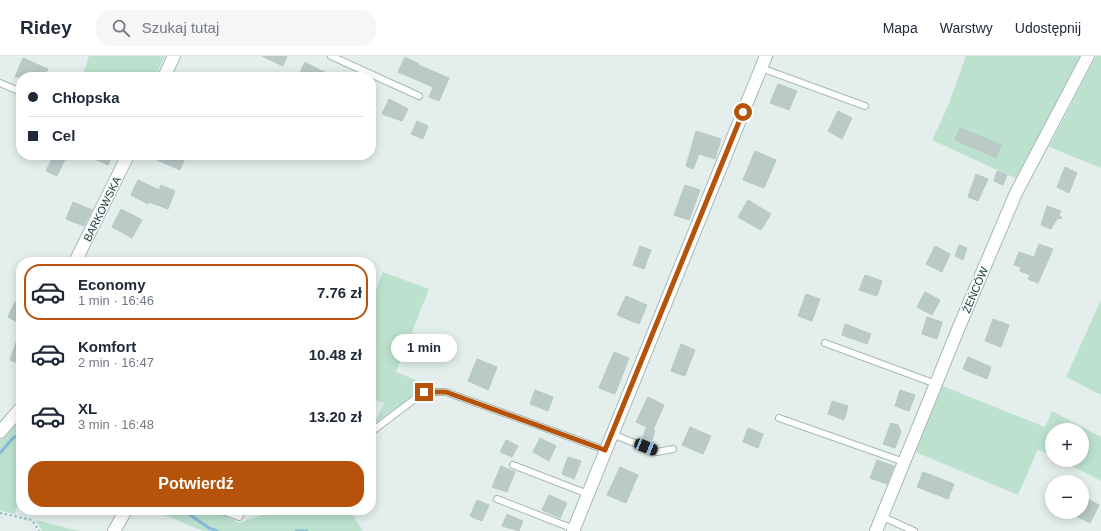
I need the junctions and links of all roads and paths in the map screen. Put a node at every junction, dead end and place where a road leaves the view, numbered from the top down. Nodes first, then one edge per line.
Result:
1 (174, 56) edge
2 (331, 56) edge
3 (766, 56) edge
4 (1088, 56) edge
5 (761, 68) junction
6 (166, 72) edge
7 (366, 72) edge
8 (376, 76) edge
9 (0, 83) edge
10 (16, 90) edge
11 (419, 96) dead end
12 (865, 106) dead end
13 (126, 160) edge
14 (77, 257) edge
15 (824, 343) dead end
16 (936, 384) junction
17 (16, 414) edge
18 (779, 418) dead end
19 (376, 428) edge
20 (0, 432) edge
21 (612, 434) junction
22 (673, 448) dead end
23 (605, 450) junction
24 (904, 462) junction
25 (513, 465) dead end
26 (588, 494) junction
27 (497, 499) dead end
28 (0, 513) edge
29 (123, 515) edge
30 (883, 517) junction
31 (573, 530) edge
32 (39, 531) edge
33 (114, 531) edge
34 (876, 531) edge
35 (914, 531) edge

1 - 6 street
2 - 7 lane
3 - 5 street
4 - 16 street, ŻEŃCÓW
5 - 12 lane
5 - 21 street
8 - 11 lane
9 - 10 lane
13 - 14 street, BARKOWSKA
15 - 16 lane
16 - 24 street, ŻEŃCÓW
17 - 20 street
18 - 24 lane
19 - 23 lane
21 - 22 lane
21 - 23 street
23 - 26 street
24 - 30 street, ŻEŃCÓW
25 - 26 lane
26 - 31 street
27 - 31 lane
28 - 32 path
29 - 33 street
30 - 34 street, ŻEŃCÓW
30 - 35 lane

